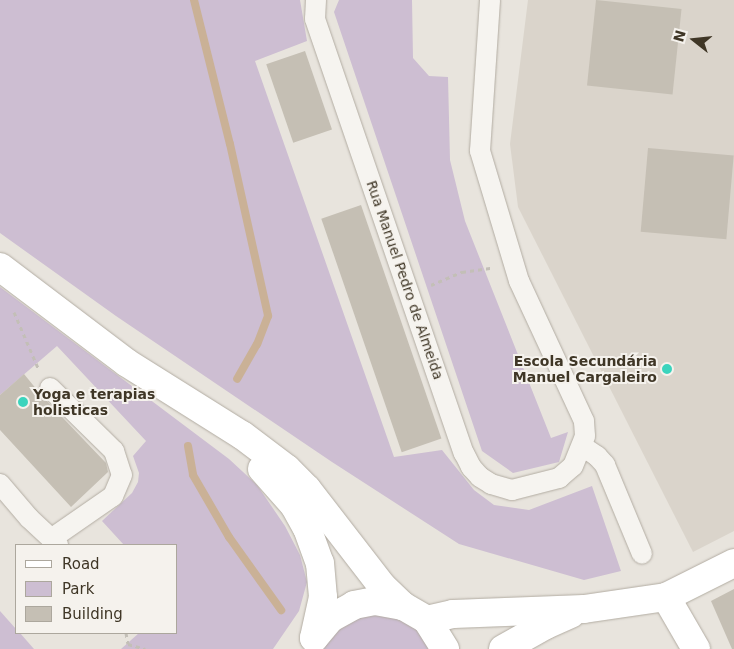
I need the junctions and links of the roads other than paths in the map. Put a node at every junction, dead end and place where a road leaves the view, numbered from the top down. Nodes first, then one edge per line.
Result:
1 (316, 0) edge
2 (490, 0) edge
3 (0, 267) edge
4 (50, 388) road end
5 (176, 395) junction
6 (582, 446) junction
7 (0, 484) edge
8 (55, 542) edge
9 (642, 554) dead end
10 (734, 563) edge
11 (666, 597) junction
12 (403, 606) junction
13 (584, 609) junction
14 (427, 620) junction
15 (311, 644) edge
16 (444, 649) edge
17 (503, 649) edge
18 (696, 649) edge

1 - 6 street, Rua Manuel Pedro de Almeida
2 - 6 street
3 - 5 main road
4 - 8 street
5 - 12 main road
5 - 15 main road
6 - 9 street
7 - 8 street
10 - 11 main road
11 - 13 main road
11 - 18 main road
12 - 14 main road
12 - 15 main road
13 - 14 main road
13 - 17 main road
14 - 16 main road

